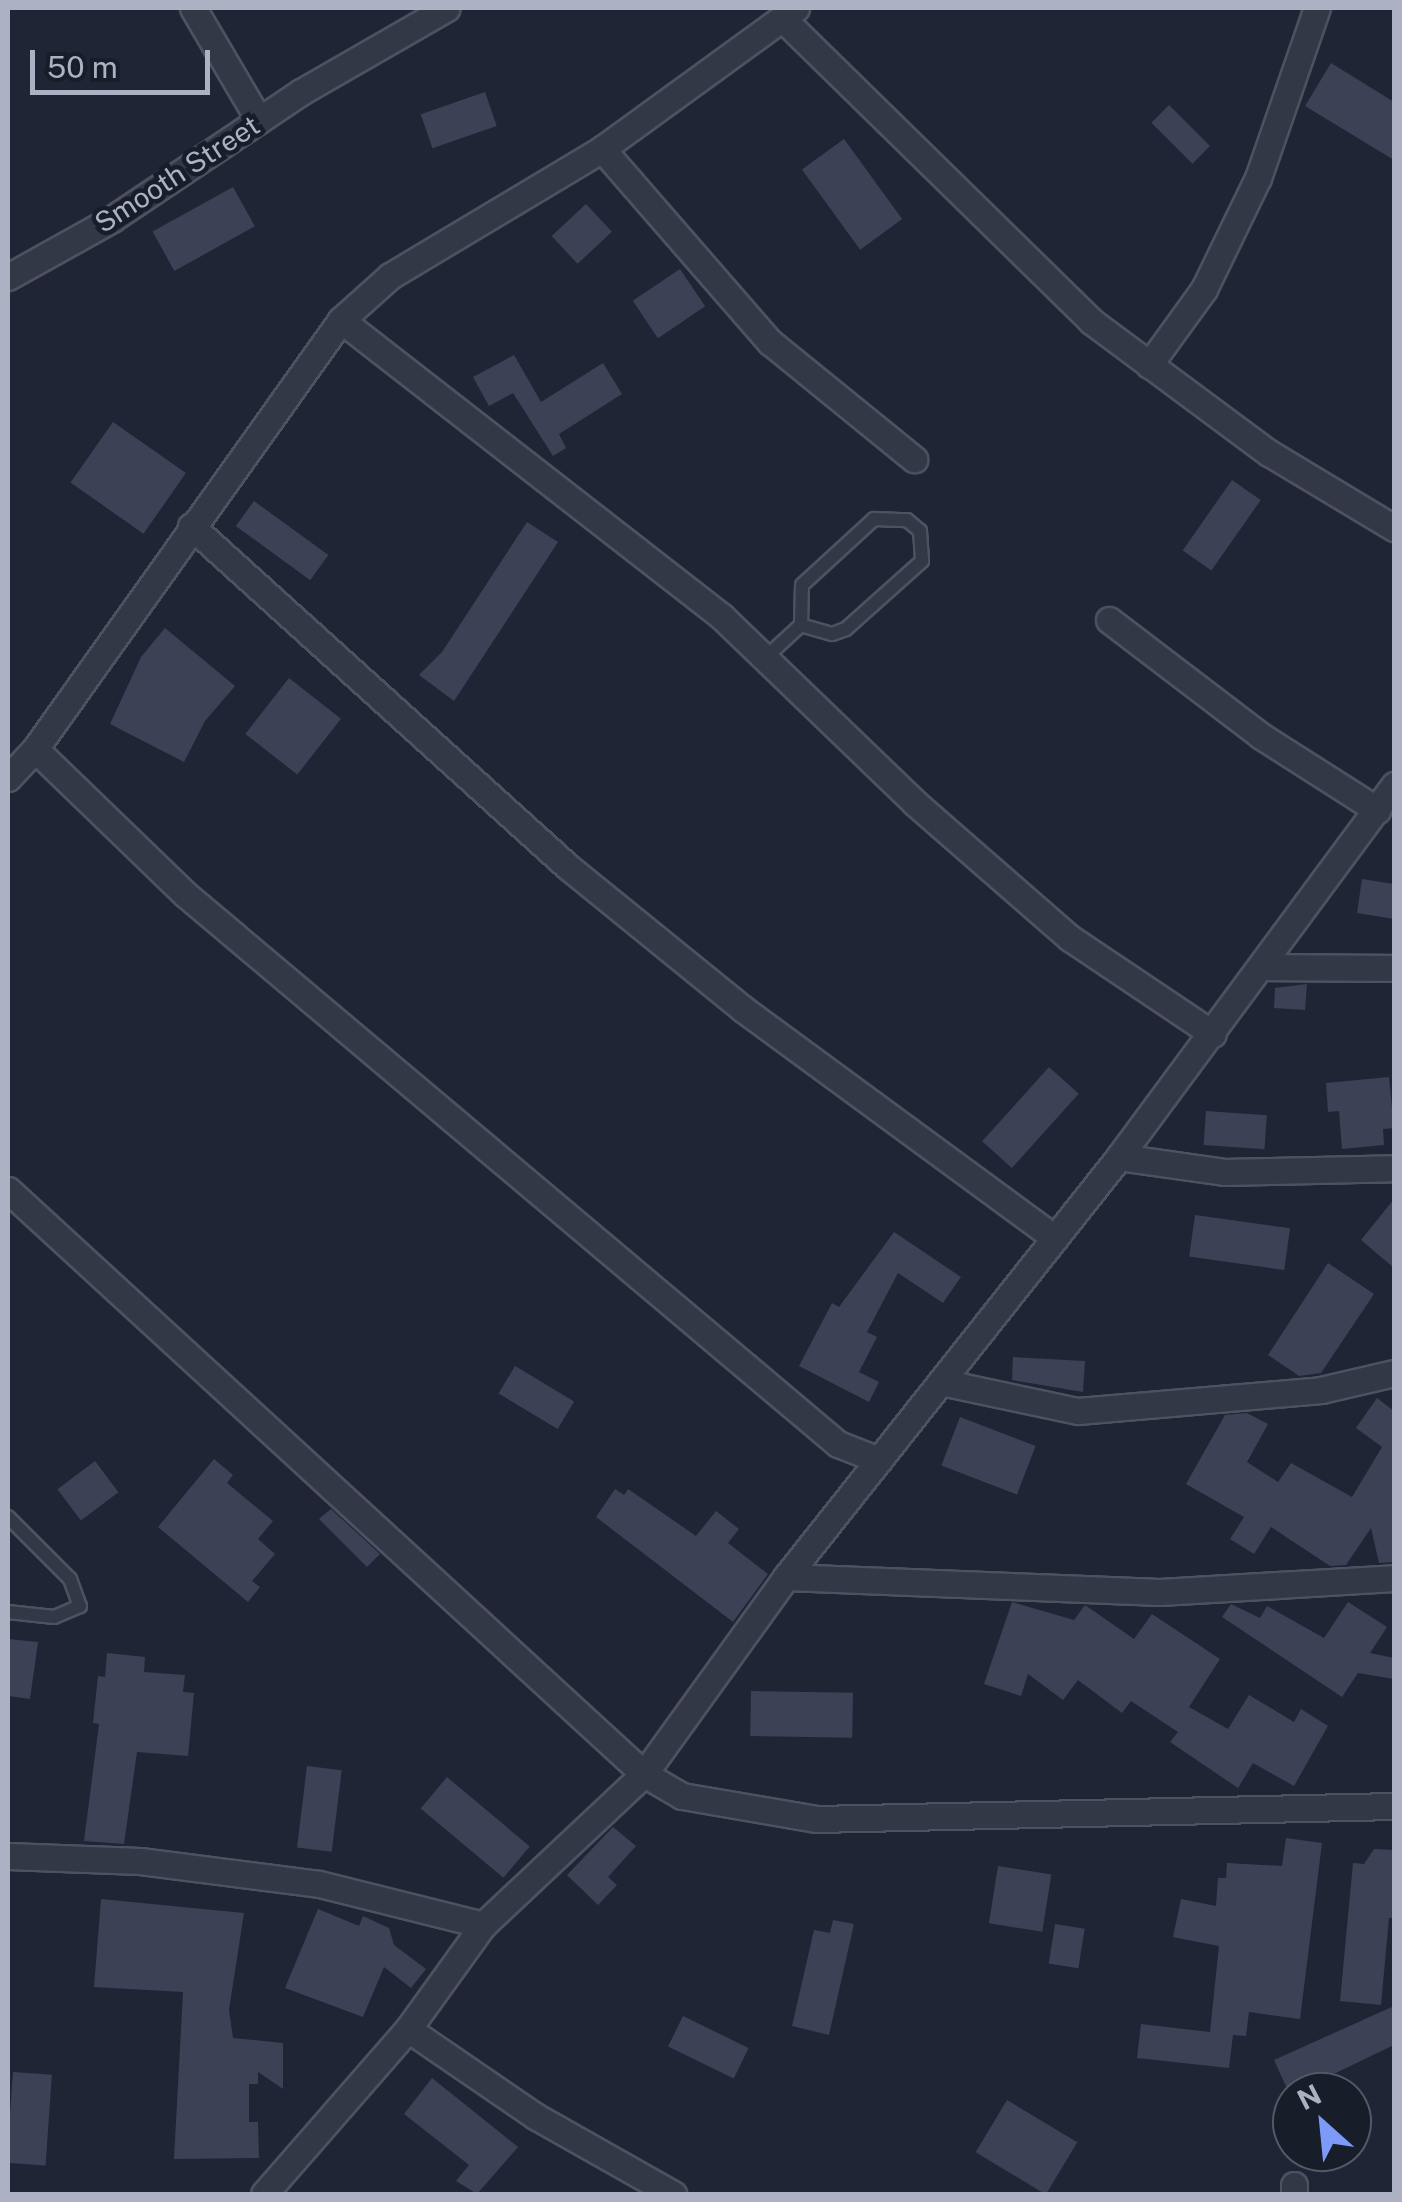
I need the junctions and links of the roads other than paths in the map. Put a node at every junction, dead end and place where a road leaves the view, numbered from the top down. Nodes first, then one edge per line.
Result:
1 (194, 8) edge
2 (1317, 8) edge
3 (438, 9) edge
4 (790, 14) edge
5 (259, 120) junction
6 (602, 149) junction
7 (8, 277) edge
8 (341, 320) junction
9 (1150, 364) junction
10 (914, 459) dead end
11 (191, 526) junction
12 (1394, 528) edge
13 (1110, 620) dead end
14 (801, 625) junction
15 (765, 658) junction
16 (35, 749) junction
17 (8, 778) edge
18 (1394, 785) edge
19 (1377, 810) junction
20 (1264, 967) junction
21 (1394, 968) edge
22 (1213, 1034) junction
23 (1120, 1156) junction
24 (1394, 1168) edge
25 (8, 1190) edge
26 (1054, 1238) junction
27 (1394, 1373) edge
28 (940, 1382) junction
29 (879, 1460) junction
30 (8, 1517) edge
31 (786, 1577) junction
32 (1394, 1578) edge
33 (8, 1612) edge
34 (644, 1774) junction
35 (1394, 1806) edge
36 (8, 1856) edge
37 (483, 1925) junction
38 (408, 2030) junction
39 (264, 2194) edge
40 (673, 2194) edge

1 - 5 street
2 - 9 street
3 - 5 street, Smooth Street
4 - 6 street
4 - 9 street
5 - 7 street, Smooth Street
6 - 8 street
6 - 10 street
8 - 11 street
8 - 15 street
9 - 12 street
11 - 16 street
11 - 26 street
13 - 19 street
14 - 14 lane
14 - 15 lane
15 - 22 street
16 - 17 street
16 - 29 street
18 - 19 street
19 - 20 street
20 - 21 street
20 - 22 street
22 - 23 street
23 - 24 street
23 - 26 street
25 - 34 street
26 - 28 street
27 - 28 street
28 - 29 street
29 - 31 street
30 - 33 lane
31 - 32 street
31 - 34 street
34 - 35 street
34 - 37 street
36 - 37 street
37 - 38 street
38 - 39 street
38 - 40 street

